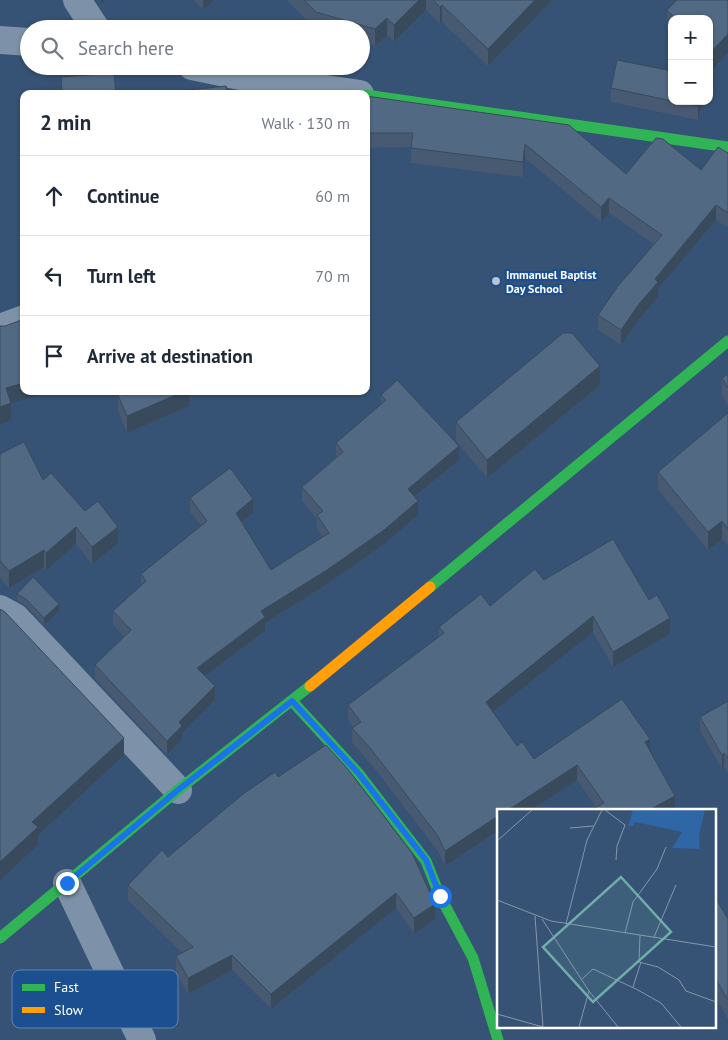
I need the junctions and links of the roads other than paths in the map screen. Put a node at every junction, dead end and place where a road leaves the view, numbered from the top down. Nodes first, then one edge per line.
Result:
1 (77, 0) edge
2 (90, 20) edge
3 (0, 40) edge
4 (20, 41) edge
5 (218, 75) edge
6 (246, 85) edge
7 (309, 90) edge
8 (370, 96) edge
9 (728, 147) edge
10 (20, 320) edge
11 (0, 328) edge
12 (728, 341) edge
13 (0, 610) edge
14 (292, 701) junction
15 (178, 790) junction
16 (67, 883) junction
17 (0, 938) edge
18 (109, 970) edge
19 (136, 1028) edge
20 (142, 1040) edge
21 (498, 1040) edge

1 - 2 street
3 - 4 street
5 - 6 street
6 - 7 street
8 - 9 street
10 - 11 street
12 - 14 street
13 - 15 street
14 - 15 street
14 - 21 street
15 - 16 street
16 - 17 street
16 - 18 street
19 - 20 street

